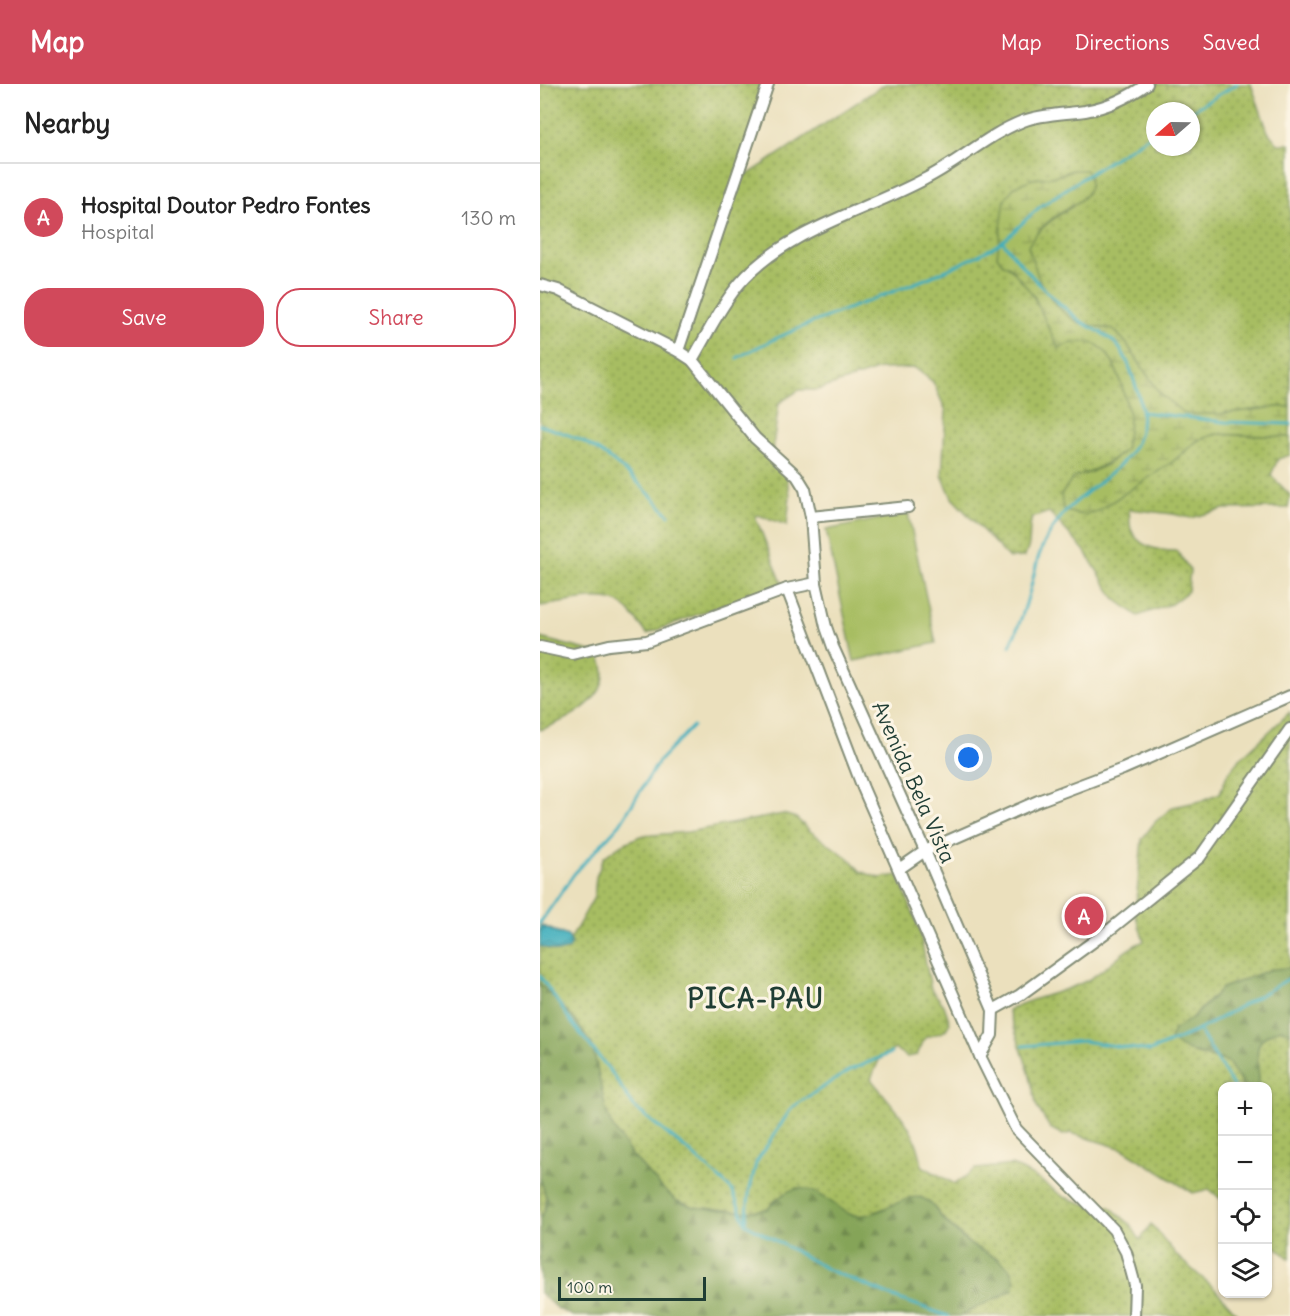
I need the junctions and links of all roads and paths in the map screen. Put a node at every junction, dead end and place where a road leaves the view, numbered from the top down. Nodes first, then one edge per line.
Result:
1 (768, 84) edge
2 (1147, 84) edge
3 (540, 285) edge
4 (678, 351) junction
5 (692, 360) junction
6 (908, 507) dead end
7 (811, 517) junction
8 (816, 584) junction
9 (787, 589) junction
10 (540, 647) edge
11 (1290, 696) edge
12 (1290, 729) edge
13 (925, 851) junction
14 (899, 869) junction
15 (993, 1010) junction
16 (980, 1056) junction
17 (1134, 1316) edge

1 - 4 street
2 - 5 street
3 - 4 street, Avenida Bela Vista
4 - 5 street, Avenida Bela Vista
5 - 7 street, Avenida Bela Vista
6 - 7 street
7 - 8 street, Avenida Bela Vista
8 - 9 street
8 - 13 street, Avenida Bela Vista
9 - 10 street
9 - 14 street
11 - 13 street
12 - 15 street
13 - 14 street
13 - 15 street, Avenida Bela Vista
14 - 16 street
15 - 16 street, Avenida Bela Vista
16 - 17 street

